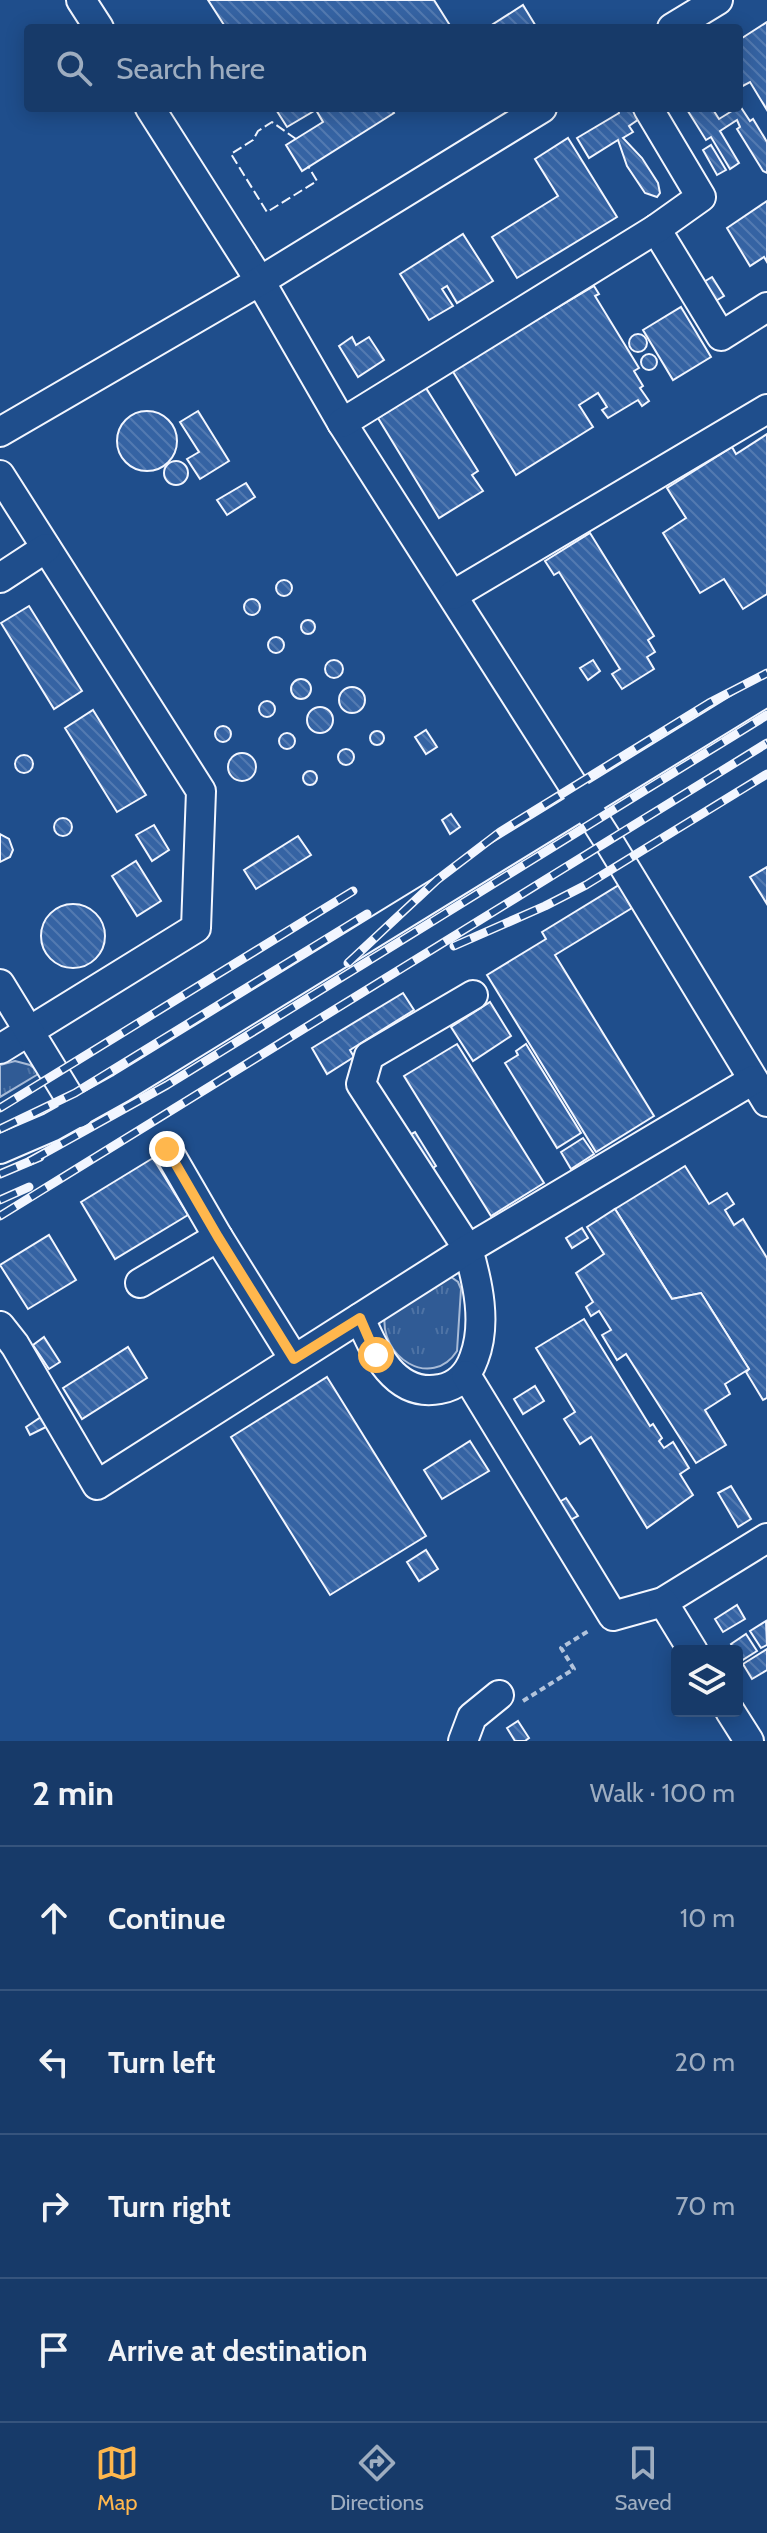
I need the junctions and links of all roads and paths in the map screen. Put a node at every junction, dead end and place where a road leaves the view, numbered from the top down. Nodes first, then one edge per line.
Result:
1 (81, 0) edge
2 (718, 0) edge
3 (96, 24) edge
4 (679, 24) edge
5 (153, 112) edge
6 (535, 112) edge
7 (650, 112) edge
8 (656, 229) junction
9 (260, 281) junction
10 (767, 307) edge
11 (767, 409) edge
12 (342, 423) junction
13 (0, 432) edge
14 (0, 475) edge
15 (46, 548) junction
16 (0, 578) edge
17 (453, 595) junction
18 (767, 691) edge
19 (583, 805) junction
20 (0, 984) edge
21 (473, 995) dead end
22 (29, 1031) junction
23 (0, 1049) edge
24 (760, 1091) edge
25 (79, 1113) junction
26 (0, 1149) edge
27 (167, 1149) dead end
28 (218, 1237) junction
29 (468, 1249) junction
30 (140, 1283) dead end
31 (360, 1318) junction
32 (0, 1326) edge
33 (294, 1359) junction
34 (466, 1375) junction
35 (767, 1538) edge
36 (663, 1602) junction
37 (613, 1616) junction
38 (689, 1645) edge
39 (499, 1695) joint
40 (734, 1717) edge
41 (463, 1741) edge
42 (749, 1741) edge

1 - 3 lane
2 - 4 lane
5 - 9 lane
6 - 9 lane
7 - 8 lane
8 - 10 lane
8 - 12 lane
9 - 12 lane
9 - 13 lane
11 - 17 lane
12 - 17 lane
14 - 15 lane
15 - 16 lane
15 - 22 lane
17 - 19 lane
18 - 19 lane
19 - 24 lane
19 - 25 lane
20 - 22 lane
21 - 29 lane
22 - 23 lane
22 - 25 lane
24 - 29 lane
25 - 26 lane
27 - 28 lane
28 - 30 lane
28 - 33 lane
29 - 31 lane
29 - 34 lane
31 - 33 lane
31 - 34 lane
32 - 33 lane
34 - 37 lane
35 - 36 lane
36 - 37 lane
36 - 38 lane
37 - 39 path
39 - 41 lane
40 - 42 lane

